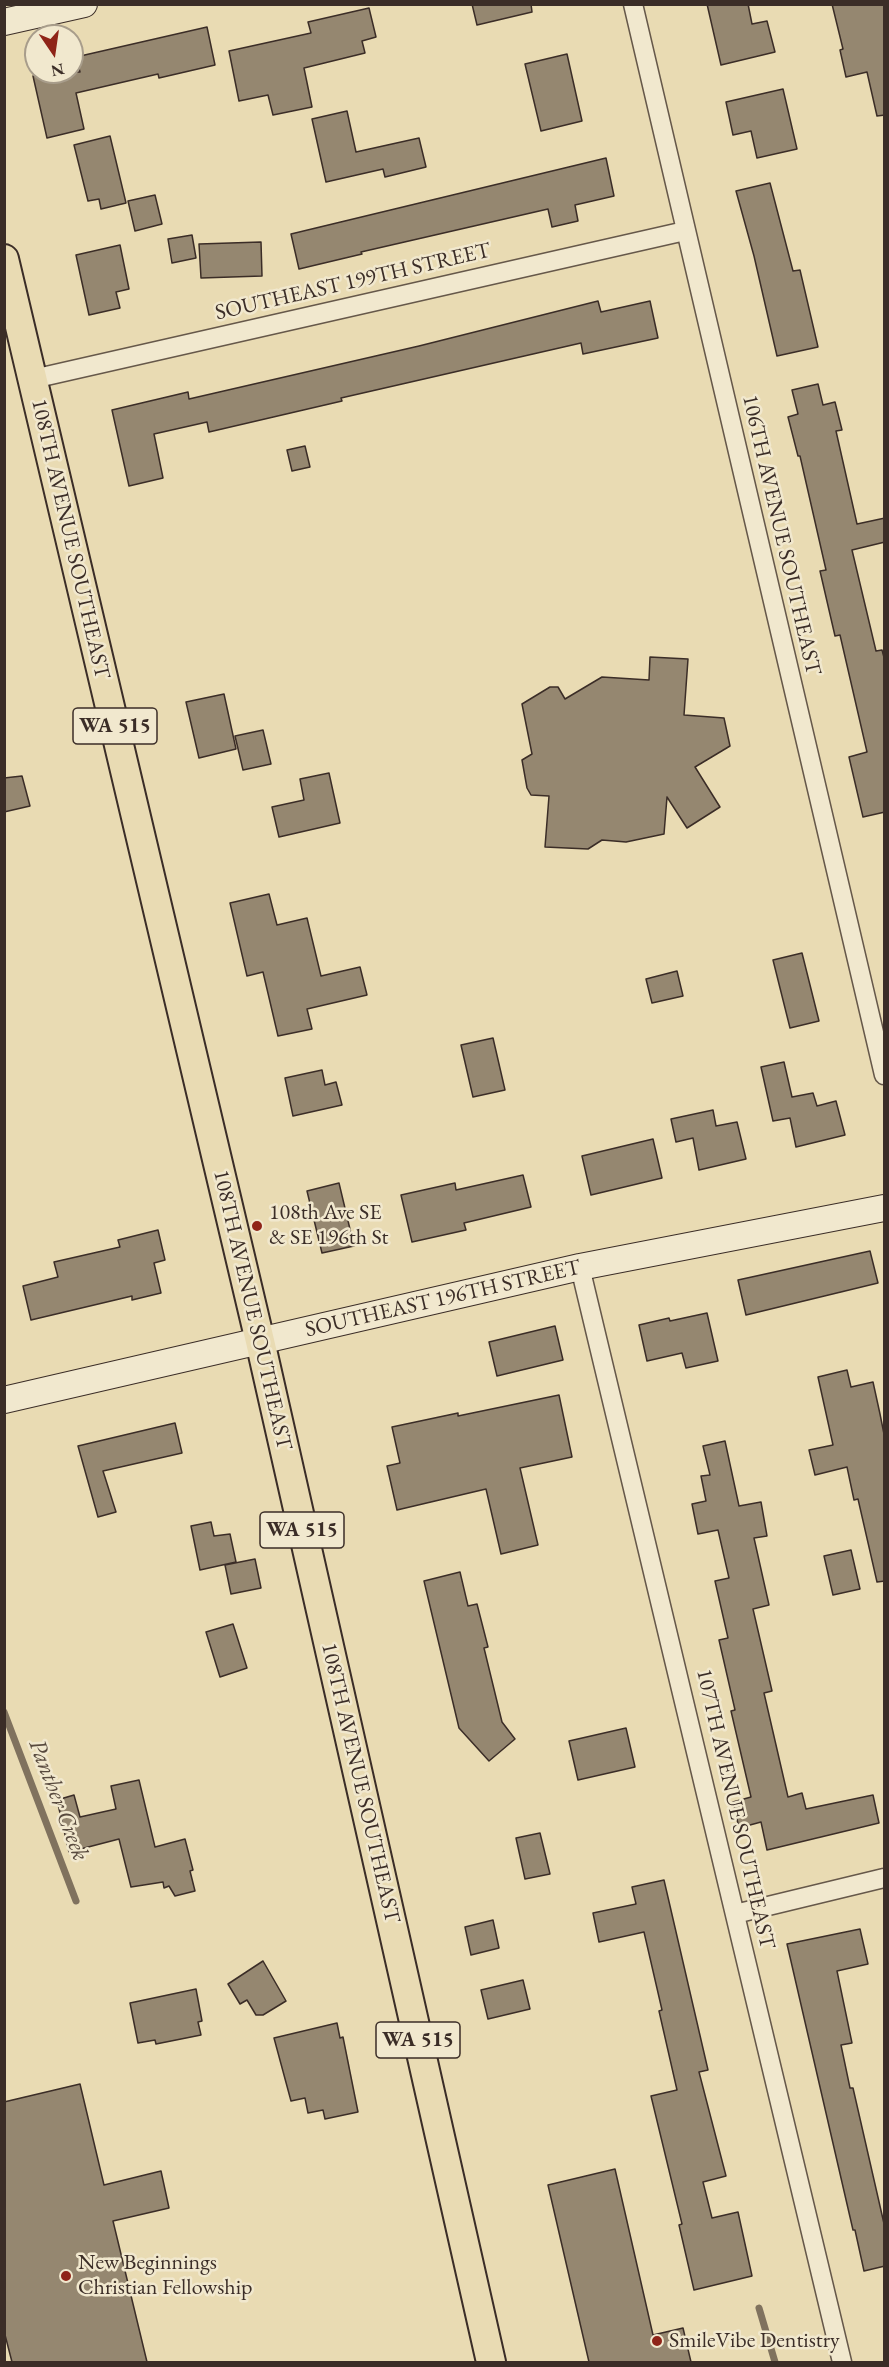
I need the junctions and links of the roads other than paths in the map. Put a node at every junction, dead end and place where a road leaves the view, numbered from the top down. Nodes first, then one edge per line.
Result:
1 (84, 4) edge
2 (633, 4) edge
3 (4, 22) edge
4 (685, 231) junction
5 (4, 259) edge
6 (33, 380) junction
7 (885, 1075) edge
8 (885, 1208) edge
9 (580, 1267) junction
10 (260, 1341) junction
11 (4, 1400) edge
12 (885, 1878) edge
13 (735, 1914) junction
14 (491, 2362) edge
15 (843, 2362) edge

1 - 3 street
2 - 4 street, 106TH AVENUE SOUTHEAST
4 - 6 street, SOUTHEAST 199TH STREET
4 - 7 street, 106TH AVENUE SOUTHEAST
5 - 6 main road, 108TH AVENUE SOUTHEAST / WA 515
6 - 10 main road, 108TH AVENUE SOUTHEAST / WA 515
8 - 9 street, SOUTHEAST 196TH STREET
9 - 10 street, SOUTHEAST 196TH STREET
9 - 13 street, 107TH AVENUE SOUTHEAST
10 - 11 street, SOUTHEAST 196TH STREET
10 - 14 main road, 108TH AVENUE SOUTHEAST / WA 515
12 - 13 street
13 - 15 street, 107TH AVENUE SOUTHEAST

